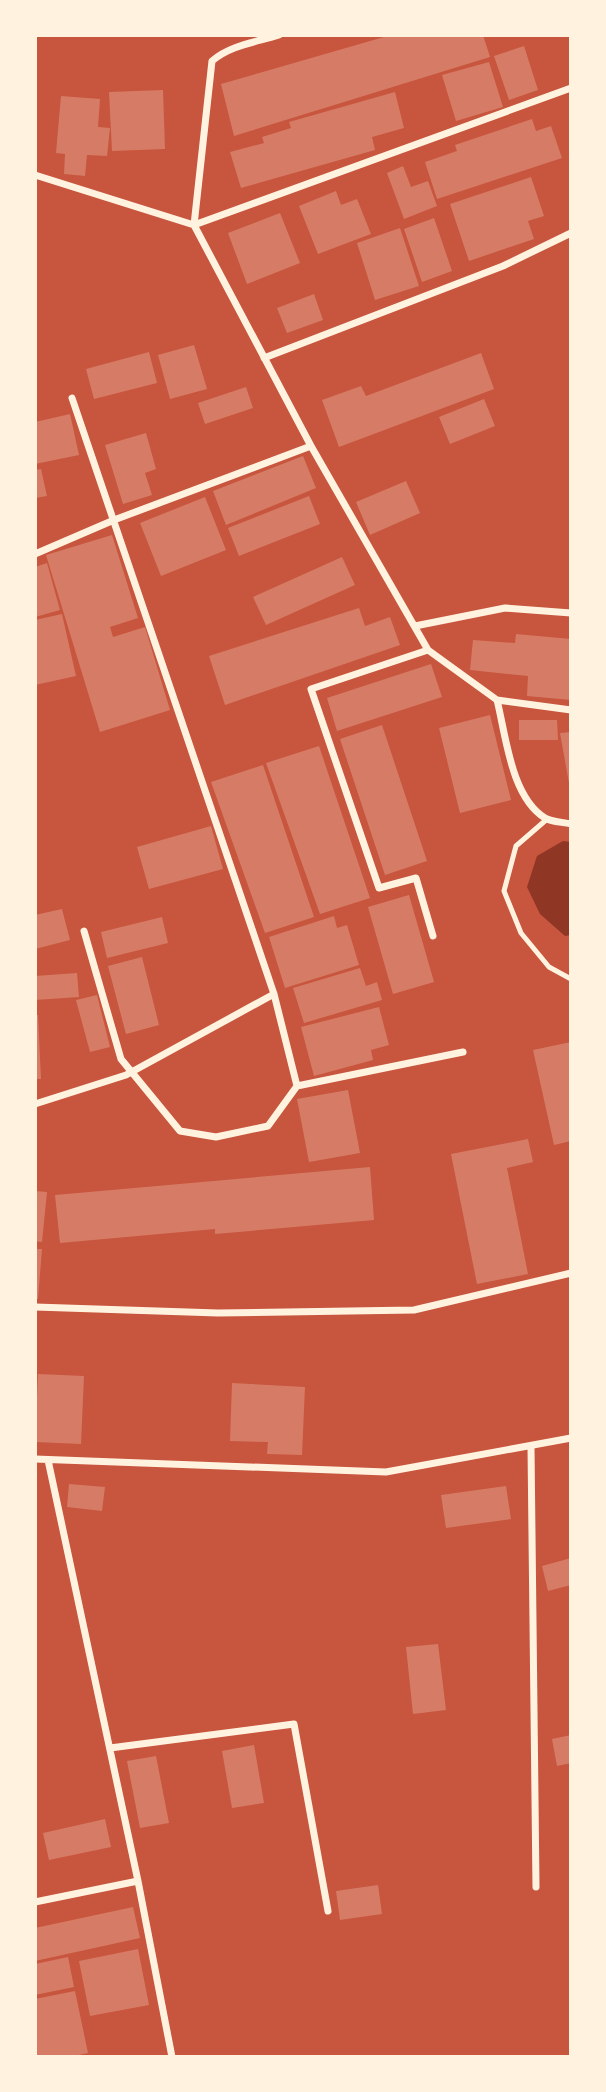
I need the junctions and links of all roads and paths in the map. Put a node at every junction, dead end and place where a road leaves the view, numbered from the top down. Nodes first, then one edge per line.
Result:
1 (279, 35) edge
2 (571, 88) edge
3 (35, 175) edge
4 (194, 225) junction
5 (571, 233) edge
6 (264, 358) junction
7 (72, 398) dead end
8 (311, 446) junction
9 (114, 520) junction
10 (35, 554) edge
11 (571, 614) edge
12 (415, 626) junction
13 (428, 650) junction
14 (498, 700) junction
15 (571, 710) edge
16 (546, 820) junction
17 (571, 824) edge
18 (84, 932) dead end
19 (433, 936) dead end
20 (571, 979) edge
21 (274, 994) junction
22 (463, 1052) dead end
23 (132, 1072) junction
24 (297, 1086) junction
25 (35, 1104) edge
26 (571, 1273) edge
27 (35, 1307) edge
28 (571, 1438) edge
29 (531, 1447) junction
30 (35, 1459) edge
31 (48, 1460) junction
32 (110, 1748) junction
33 (138, 1881) junction
34 (536, 1887) dead end
35 (35, 1902) edge
36 (328, 1911) dead end
37 (172, 2057) edge

1 - 4 street
2 - 4 street
3 - 4 street
4 - 6 street
5 - 6 street
6 - 8 street
7 - 9 street
8 - 9 street
8 - 12 street
9 - 10 street
9 - 21 street
11 - 12 street
12 - 13 street
13 - 14 street
13 - 19 street
14 - 15 street
14 - 16 street
16 - 17 street
16 - 20 lane
18 - 23 street
21 - 23 street
21 - 24 street
22 - 24 street
23 - 24 street
23 - 25 street
26 - 27 street
28 - 29 street
29 - 31 street
29 - 34 street
30 - 31 street
31 - 32 street
32 - 33 street
32 - 36 street
33 - 35 street
33 - 37 street

